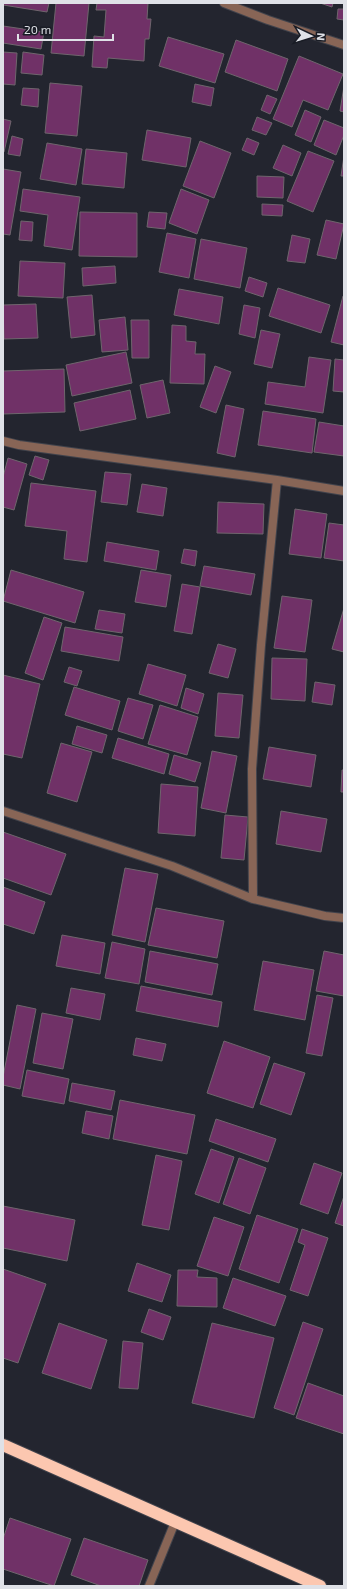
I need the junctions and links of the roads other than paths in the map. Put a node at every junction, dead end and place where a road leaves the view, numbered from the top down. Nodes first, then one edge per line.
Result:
1 (224, 3) edge
2 (344, 45) edge
3 (3, 440) edge
4 (278, 480) junction
5 (344, 491) edge
6 (3, 811) edge
7 (254, 899) junction
8 (344, 918) edge
9 (3, 1445) edge
10 (175, 1522) junction
11 (149, 1586) edge
12 (320, 1586) edge

1 - 2 street
3 - 4 street
4 - 5 street
4 - 7 street
6 - 7 street
7 - 8 street
9 - 10 highway
10 - 11 street
10 - 12 highway

